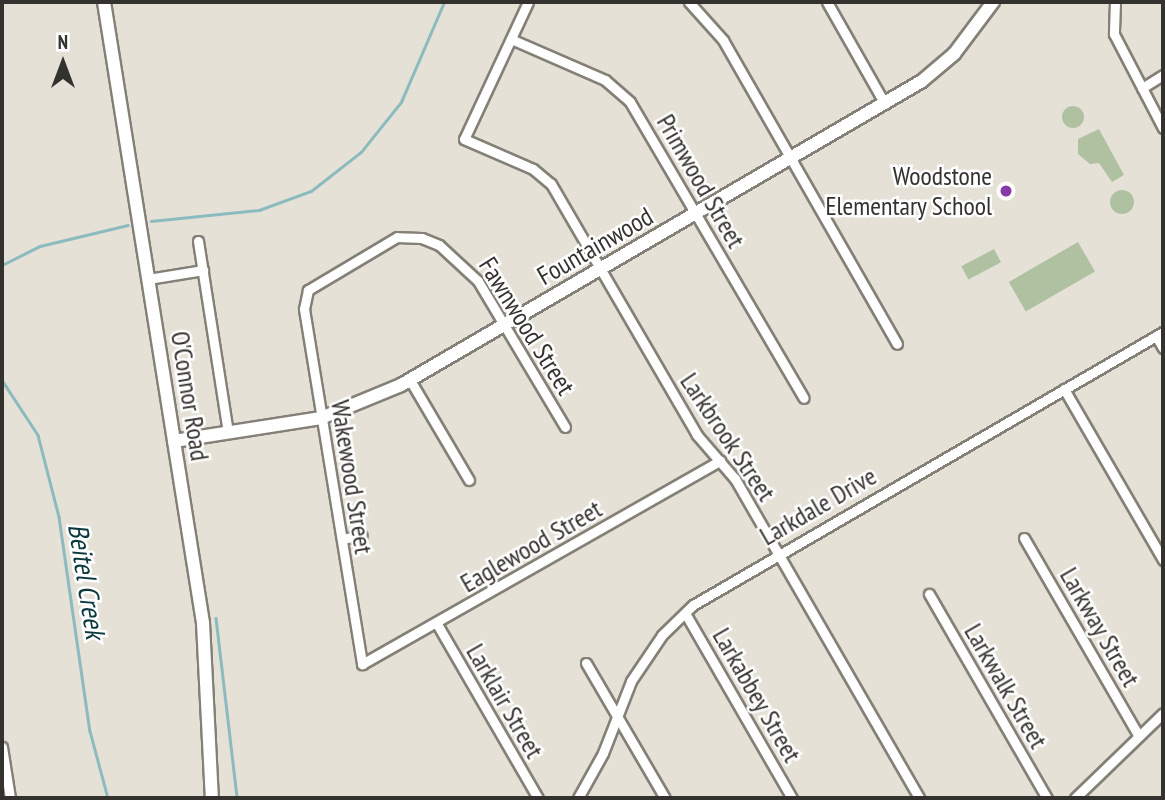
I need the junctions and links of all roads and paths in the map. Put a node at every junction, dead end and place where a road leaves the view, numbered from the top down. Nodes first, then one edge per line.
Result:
1 (104, 2) edge
2 (528, 2) edge
3 (689, 2) edge
4 (827, 2) edge
5 (993, 2) edge
6 (1115, 2) edge
7 (511, 39) junction
8 (1163, 75) edge
9 (1142, 88) junction
10 (885, 104) junction
11 (1163, 128) edge
12 (790, 158) junction
13 (695, 214) junction
14 (410, 236) joint
15 (198, 240) dead end
16 (599, 269) junction
17 (203, 270) junction
18 (148, 279) junction
19 (505, 324) junction
20 (1160, 334) edge
21 (897, 344) dead end
22 (1163, 348) edge
23 (410, 380) junction
24 (1064, 389) junction
25 (804, 398) dead end
26 (321, 418) junction
27 (565, 427) dead end
28 (228, 433) junction
29 (174, 441) junction
30 (720, 461) junction
31 (469, 480) dead end
32 (362, 534) dead end
33 (1024, 538) dead end
34 (342, 539) junction
35 (778, 553) junction
36 (1163, 560) edge
37 (929, 594) dead end
38 (685, 613) junction
39 (436, 624) junction
40 (586, 663) dead end
41 (362, 664) joint
42 (1163, 713) edge
43 (617, 716) junction
44 (1139, 736) junction
45 (2, 747) edge
46 (10, 798) edge
47 (212, 798) edge
48 (538, 798) edge
49 (578, 798) edge
50 (665, 798) edge
51 (792, 798) edge
52 (919, 798) edge
53 (1047, 798) edge
54 (1074, 798) edge

1 - 18 street, O'Connor Road
2 - 7 street
3 - 12 street
4 - 10 street
5 - 10 street, Fountainwood
6 - 9 street
7 - 13 street, Primwood Street
7 - 16 street, Larkbrook Street
8 - 9 street
9 - 11 street
10 - 12 street, Fountainwood
12 - 13 street, Fountainwood
12 - 21 street
13 - 16 street, Fountainwood
13 - 25 street, Primwood Street
14 - 19 street, Fawnwood Street
14 - 26 street, Wakewood Street
15 - 17 street
16 - 19 street, Fountainwood
16 - 30 street, Larkbrook Street
17 - 18 street
17 - 28 street
18 - 29 street, O'Connor Road
19 - 23 street, Fountainwood
19 - 27 street, Fawnwood Street
20 - 22 street
20 - 24 street, Larkdale Drive
23 - 26 street, Fountainwood
23 - 31 street
24 - 35 street, Larkdale Drive
24 - 36 street
26 - 28 street, Fountainwood
26 - 34 street, Wakewood Street
28 - 29 street, Fountainwood
29 - 47 street, O'Connor Road
30 - 35 street, Larkbrook Street
30 - 39 street, Eaglewood Street
32 - 34 street
33 - 44 street, Larkway Street
34 - 41 street, Wakewood Street
35 - 38 street, Larkdale Drive
35 - 52 street, Larkbrook Street
37 - 53 street, Larkwalk Street
38 - 43 street, Larkdale Drive
38 - 51 street, Larkabbey Street
39 - 41 street, Eaglewood Street
39 - 48 street, Larklair Street
40 - 43 street
42 - 44 street
43 - 49 street, Larkdale Drive
43 - 50 street
44 - 54 street
45 - 46 street

